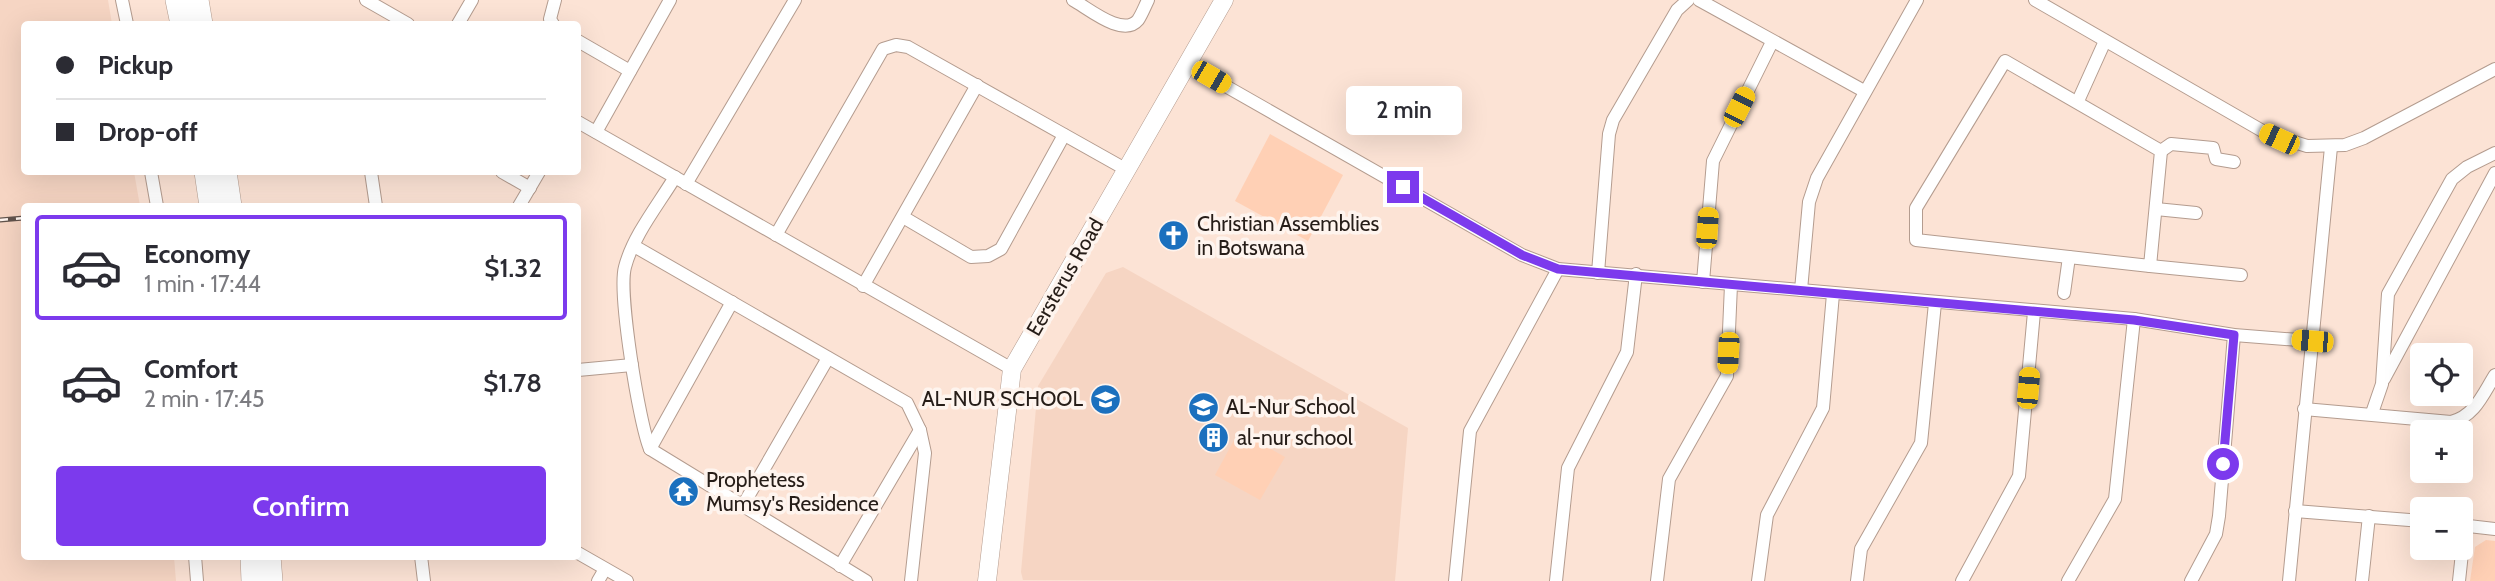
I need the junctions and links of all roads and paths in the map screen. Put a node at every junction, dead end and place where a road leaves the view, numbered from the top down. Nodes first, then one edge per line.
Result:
1 (122, 0) edge
2 (177, 0) edge
3 (197, 0) edge
4 (366, 0) edge
5 (472, 0) edge
6 (555, 0) edge
7 (670, 0) edge
8 (795, 0) edge
9 (1073, 0) edge
10 (1148, 0) edge
11 (1224, 0) edge
12 (1688, 0) edge
13 (1699, 0) edge
14 (1917, 0) edge
15 (2035, 0) edge
16 (126, 21) edge
17 (181, 21) edge
18 (200, 21) edge
19 (403, 21) edge
20 (460, 21) edge
21 (551, 21) edge
22 (2105, 41) junction
23 (1772, 42) junction
24 (581, 43) edge
25 (1187, 64) junction
26 (2495, 69) edge
27 (630, 71) junction
28 (977, 85) junction
29 (1864, 91) junction
30 (2078, 102) junction
31 (581, 124) edge
32 (596, 132) junction
33 (1064, 135) junction
34 (2331, 147) junction
35 (2161, 151) junction
36 (2495, 153) edge
37 (2234, 162) dead end
38 (1128, 170) junction
39 (2495, 173) edge
40 (152, 175) edge
41 (206, 175) edge
42 (225, 175) edge
43 (371, 175) edge
44 (507, 175) edge
45 (537, 175) edge
46 (675, 177) junction
47 (687, 184) junction
48 (530, 188) junction
49 (156, 203) edge
50 (211, 203) edge
51 (230, 203) edge
52 (376, 203) edge
53 (521, 203) edge
54 (2156, 209) junction
55 (2196, 213) dead end
56 (903, 217) junction
57 (776, 235) junction
58 (634, 246) junction
59 (2069, 257) junction
60 (2150, 266) junction
61 (1558, 269) junction
62 (1598, 273) junction
63 (1636, 274) junction
64 (2241, 275) dead end
65 (1703, 282) junction
66 (1731, 285) junction
67 (863, 286) junction
68 (1801, 290) junction
69 (2064, 293) dead end
70 (1833, 294) junction
71 (732, 302) junction
72 (1935, 303) junction
73 (2034, 312) junction
74 (2134, 320) junction
75 (2234, 335) junction
76 (2312, 341) junction
77 (828, 358) junction
78 (632, 365) junction
79 (1012, 369) junction
80 (581, 370) edge
81 (2495, 375) edge
82 (2382, 384) junction
83 (2304, 409) junction
84 (2372, 413) junction
85 (920, 430) junction
86 (650, 449) junction
87 (742, 507) junction
88 (2295, 511) junction
89 (2369, 516) junction
90 (2410, 520) edge
91 (2473, 526) edge
92 (2495, 529) edge
93 (581, 554) edge
94 (195, 560) edge
95 (252, 560) edge
96 (269, 560) edge
97 (421, 560) edge
98 (2460, 560) edge
99 (840, 566) junction
100 (606, 569) junction
101 (197, 581) edge
102 (253, 581) edge
103 (271, 581) edge
104 (424, 581) edge
105 (598, 581) edge
106 (627, 581) edge
107 (866, 581) edge
108 (911, 581) edge
109 (987, 581) edge
110 (1455, 581) edge
111 (1556, 581) edge
112 (1657, 581) edge
113 (1758, 581) edge
114 (1857, 581) edge
115 (1962, 581) edge
116 (2068, 581) edge
117 (2192, 581) edge
118 (2289, 581) edge
119 (2362, 581) edge
120 (2459, 581) edge

1 - 16 street
2 - 17 highway
3 - 18 highway
4 - 19 street
5 - 20 street
6 - 21 street
7 - 27 street
8 - 47 street
9 - 10 street
11 - 25 street, Eersterus Road
12 - 62 street
13 - 23 street
14 - 29 street
15 - 22 street
22 - 30 street
22 - 34 street
23 - 29 street
23 - 65 street
24 - 27 street
25 - 38 street, Eersterus Road
25 - 61 street
26 - 34 street
27 - 32 street
28 - 33 street
28 - 56 street
28 - 57 street
29 - 68 street
30 - 35 street
30 - 59 street
31 - 32 street
32 - 46 street
33 - 38 street
33 - 56 street
34 - 76 street
35 - 37 street
35 - 54 street
36 - 82 street
38 - 79 street, Eersterus Road
39 - 82 street
40 - 49 street
41 - 50 highway
42 - 51 highway
43 - 52 street
44 - 48 street
45 - 48 street
46 - 47 street
46 - 58 street
47 - 57 street
48 - 53 street
54 - 55 street
54 - 60 street
56 - 67 street
57 - 67 street
58 - 71 street
58 - 78 street
59 - 60 street
59 - 69 street
60 - 64 street
61 - 62 street
61 - 110 street
62 - 63 street
63 - 65 street
63 - 111 street
65 - 66 street
66 - 68 street
66 - 112 street
67 - 79 street
68 - 70 street
70 - 72 street
70 - 113 street
71 - 77 street
71 - 86 street
72 - 73 street
72 - 114 street
73 - 74 street
73 - 115 street
74 - 75 street
74 - 116 street
75 - 76 street
75 - 117 street
76 - 83 street
77 - 85 street
77 - 87 street
78 - 80 street
78 - 86 street
79 - 109 street, Eersterus Road
81 - 84 street
82 - 84 street
83 - 84 street
83 - 88 street
85 - 99 street
85 - 108 street
86 - 87 street
87 - 99 street
88 - 89 street
88 - 118 street
89 - 90 street
89 - 119 street
91 - 92 street
93 - 100 street
94 - 101 street
95 - 102 highway
96 - 103 highway
97 - 104 street
98 - 120 street
99 - 107 street
100 - 105 street
100 - 106 street

